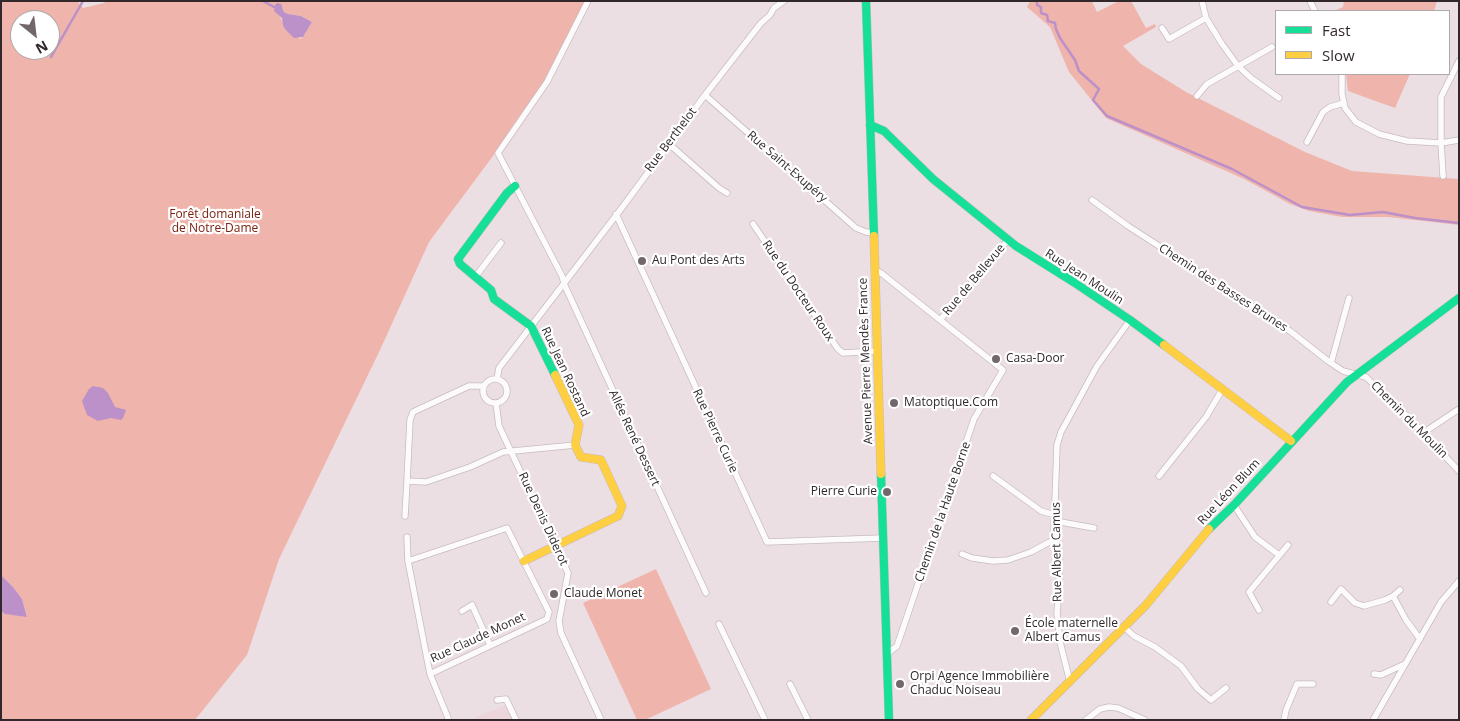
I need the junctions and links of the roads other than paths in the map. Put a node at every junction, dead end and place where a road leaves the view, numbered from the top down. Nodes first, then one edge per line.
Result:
1 (588, 1) edge
2 (784, 1) edge
3 (866, 1) edge
4 (1202, 1) edge
5 (1206, 18) junction
6 (1162, 28) dead end
7 (1272, 47) dead end
8 (1459, 61) edge
9 (1238, 66) junction
10 (1342, 75) edge
11 (705, 95) junction
12 (1197, 96) dead end
13 (1279, 98) dead end
14 (1344, 103) junction
15 (870, 125) junction
16 (1459, 140) edge
17 (1307, 142) dead end
18 (1441, 143) junction
19 (669, 144) junction
20 (1443, 176) dead end
21 (515, 186) junction
22 (728, 193) dead end
23 (1092, 200) dead end
24 (616, 214) junction
25 (752, 224) dead end
26 (873, 232) junction
27 (1008, 240) junction
28 (502, 243) dead end
29 (875, 270) junction
30 (476, 276) junction
31 (564, 284) junction
32 (1349, 298) dead end
33 (1459, 298) edge
34 (940, 320) junction
35 (1130, 320) junction
36 (531, 326) junction
37 (877, 351) junction
38 (1331, 363) junction
39 (1355, 375) junction
40 (497, 379) junction
41 (484, 386) junction
42 (1222, 390) junction
43 (496, 403) junction
44 (1459, 409) edge
45 (1423, 433) junction
46 (1291, 441) junction
47 (575, 445) junction
48 (511, 451) junction
49 (1459, 471) edge
50 (993, 476) dead end
51 (1159, 476) dead end
52 (407, 481) junction
53 (1234, 505) junction
54 (405, 516) dead end
55 (1055, 518) junction
56 (1094, 528) dead end
57 (407, 537) dead end
58 (883, 538) junction
59 (1055, 539) junction
60 (555, 545) junction
61 (1288, 545) dead end
62 (962, 554) dead end
63 (1279, 555) junction
64 (408, 561) junction
65 (524, 561) junction
66 (1459, 581) edge
67 (1400, 590) dead end
68 (706, 593) dead end
69 (1393, 596) junction
70 (1331, 602) dead end
71 (1259, 610) dead end
72 (462, 611) dead end
73 (720, 624) dead end
74 (1125, 628) junction
75 (1420, 639) junction
76 (490, 645) junction
77 (887, 654) junction
78 (1405, 664) junction
79 (430, 674) junction
80 (1374, 674) dead end
81 (1070, 682) junction
82 (790, 684) dead end
83 (1313, 684) dead end
84 (1226, 688) dead end
85 (498, 700) dead end
86 (448, 718) dead end
87 (516, 720) edge
88 (600, 720) edge
89 (765, 720) edge
90 (808, 720) edge
91 (889, 720) edge
92 (1032, 720) edge
93 (1086, 720) edge
94 (1145, 720) edge
95 (1284, 720) edge
96 (1373, 720) edge

1 - 21 street, Allée René Dessert
2 - 11 street, Rue Berthelot
3 - 15 street, Avenue Pierre Mendès France
4 - 5 street
5 - 6 street
5 - 9 street
7 - 9 street
8 - 18 street
9 - 12 street
9 - 13 street
10 - 14 street
11 - 19 street, Rue Berthelot
11 - 26 street, Rue Saint-Exupéry
14 - 17 street
14 - 18 street
15 - 26 street, Avenue Pierre Mendès France
15 - 27 street, Rue Jean Moulin
16 - 18 street
18 - 20 street
19 - 22 street
19 - 24 street, Rue Berthelot
21 - 30 street
21 - 31 street, Allée René Dessert
23 - 38 street, Chemin des Basses Brunes
24 - 31 street, Rue Berthelot
24 - 58 street, Rue Pierre Curie
25 - 37 street, Rue du Docteur Roux
26 - 29 street, Avenue Pierre Mendès France
27 - 34 street, Rue de Bellevue
27 - 35 street, Rue Jean Moulin
28 - 30 street
29 - 34 street
29 - 37 street, Avenue Pierre Mendès France
30 - 36 street
31 - 36 street
31 - 68 street, Allée René Dessert
32 - 38 street
33 - 39 street, Rue Léon Blum
34 - 77 street, Chemin de la Haute Borne
35 - 42 street, Rue Jean Moulin
35 - 55 street, Rue Albert Camus
36 - 40 street
36 - 47 street, Rue Jean Rostand
37 - 58 street, Avenue Pierre Mendès France
38 - 39 street, Chemin des Basses Brunes
39 - 45 street, Chemin du Moulin
39 - 46 street, Rue Léon Blum
40 - 41 street
40 - 43 street
41 - 43 street
41 - 52 street
42 - 46 street, Rue Jean Moulin
42 - 51 street
43 - 48 street, Rue Denis Diderot
44 - 45 street
45 - 49 street, Chemin du Moulin
46 - 53 street, Rue Léon Blum
47 - 48 street
47 - 60 street
48 - 52 street
48 - 60 street, Rue Denis Diderot
50 - 55 street
52 - 54 street
53 - 63 street
53 - 74 street, Rue Léon Blum
55 - 56 street
55 - 59 street, Rue Albert Camus
57 - 64 street
58 - 77 street, Avenue Pierre Mendès France
59 - 62 street
59 - 81 street, Rue Albert Camus
60 - 65 street
60 - 88 street, Rue Denis Diderot
61 - 63 street
63 - 71 street
64 - 65 street, Rue Claude Monet
64 - 79 street, Rue Claude Monet
65 - 76 street, Rue Claude Monet
66 - 75 street
67 - 69 street
69 - 70 street
69 - 75 street
72 - 76 street
73 - 89 street
74 - 81 street, Rue Léon Blum
74 - 84 street
75 - 78 street
76 - 79 street, Rue Claude Monet
77 - 91 street, Avenue Pierre Mendès France
78 - 80 street
78 - 96 street
79 - 86 street
81 - 92 street, Rue Léon Blum
82 - 90 street
83 - 95 street
85 - 87 street
93 - 94 street

